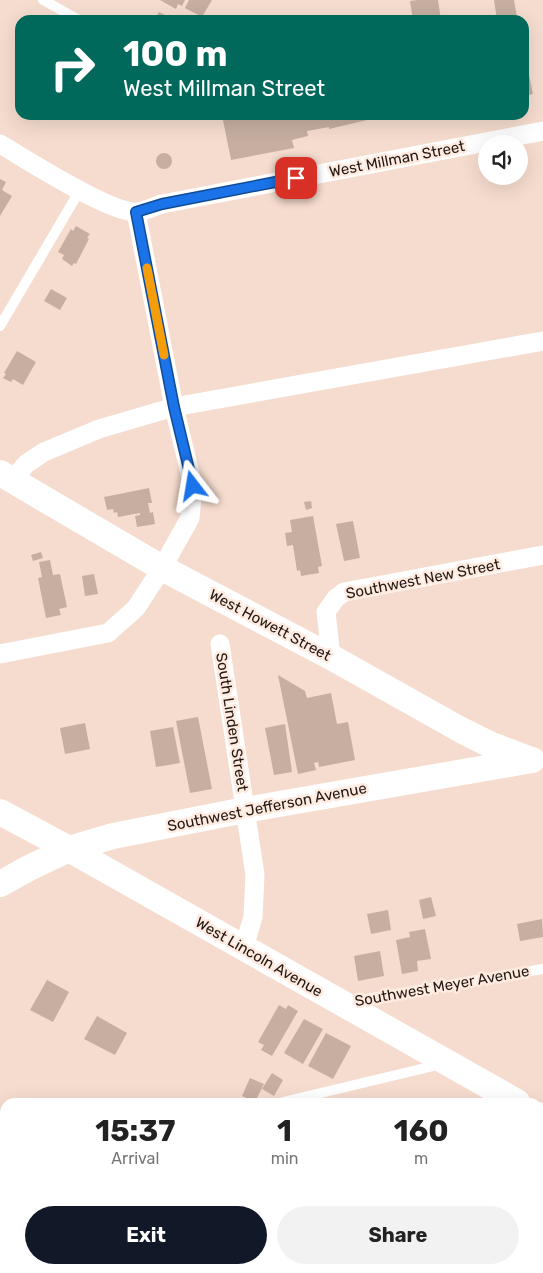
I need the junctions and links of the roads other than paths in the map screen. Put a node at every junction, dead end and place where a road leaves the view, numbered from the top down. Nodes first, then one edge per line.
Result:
1 (43, 0) edge
2 (70, 15) edge
3 (543, 131) edge
4 (0, 144) edge
5 (80, 190) junction
6 (136, 212) junction
7 (2, 315) edge
8 (0, 326) edge
9 (543, 341) edge
10 (174, 407) junction
11 (7, 476) edge
12 (543, 555) edge
13 (162, 568) junction
14 (220, 644) dead end
15 (0, 654) edge
16 (331, 657) junction
17 (537, 759) edge
18 (245, 810) junction
19 (0, 812) edge
20 (69, 849) junction
21 (0, 884) edge
22 (244, 947) junction
23 (543, 969) edge
24 (341, 1004) junction
25 (448, 1062) junction
26 (300, 1098) edge
27 (510, 1098) edge

1 - 2 lane
3 - 6 street, West Millman Street
4 - 5 street
5 - 6 street
5 - 7 lane
6 - 10 street
7 - 8 lane
9 - 10 street, West Howett Street
10 - 11 street, West Howett Street
10 - 13 street
11 - 13 main road, West Howett Street
12 - 16 street, Southwest New Street
13 - 15 street
13 - 16 main road, West Howett Street
14 - 18 street, South Linden Street
16 - 17 main road, West Howett Street
17 - 18 main road, Southwest Jefferson Avenue
18 - 20 main road, Southwest Jefferson Avenue
18 - 22 street, South Linden Street
19 - 20 main road, West Lincoln Avenue
20 - 21 main road, Southwest Jefferson Avenue
20 - 22 main road, West Lincoln Avenue
22 - 24 main road, West Lincoln Avenue
23 - 24 lane, Southwest Meyer Avenue
24 - 25 main road, West Lincoln Avenue
25 - 26 lane
25 - 27 main road, West Lincoln Avenue

